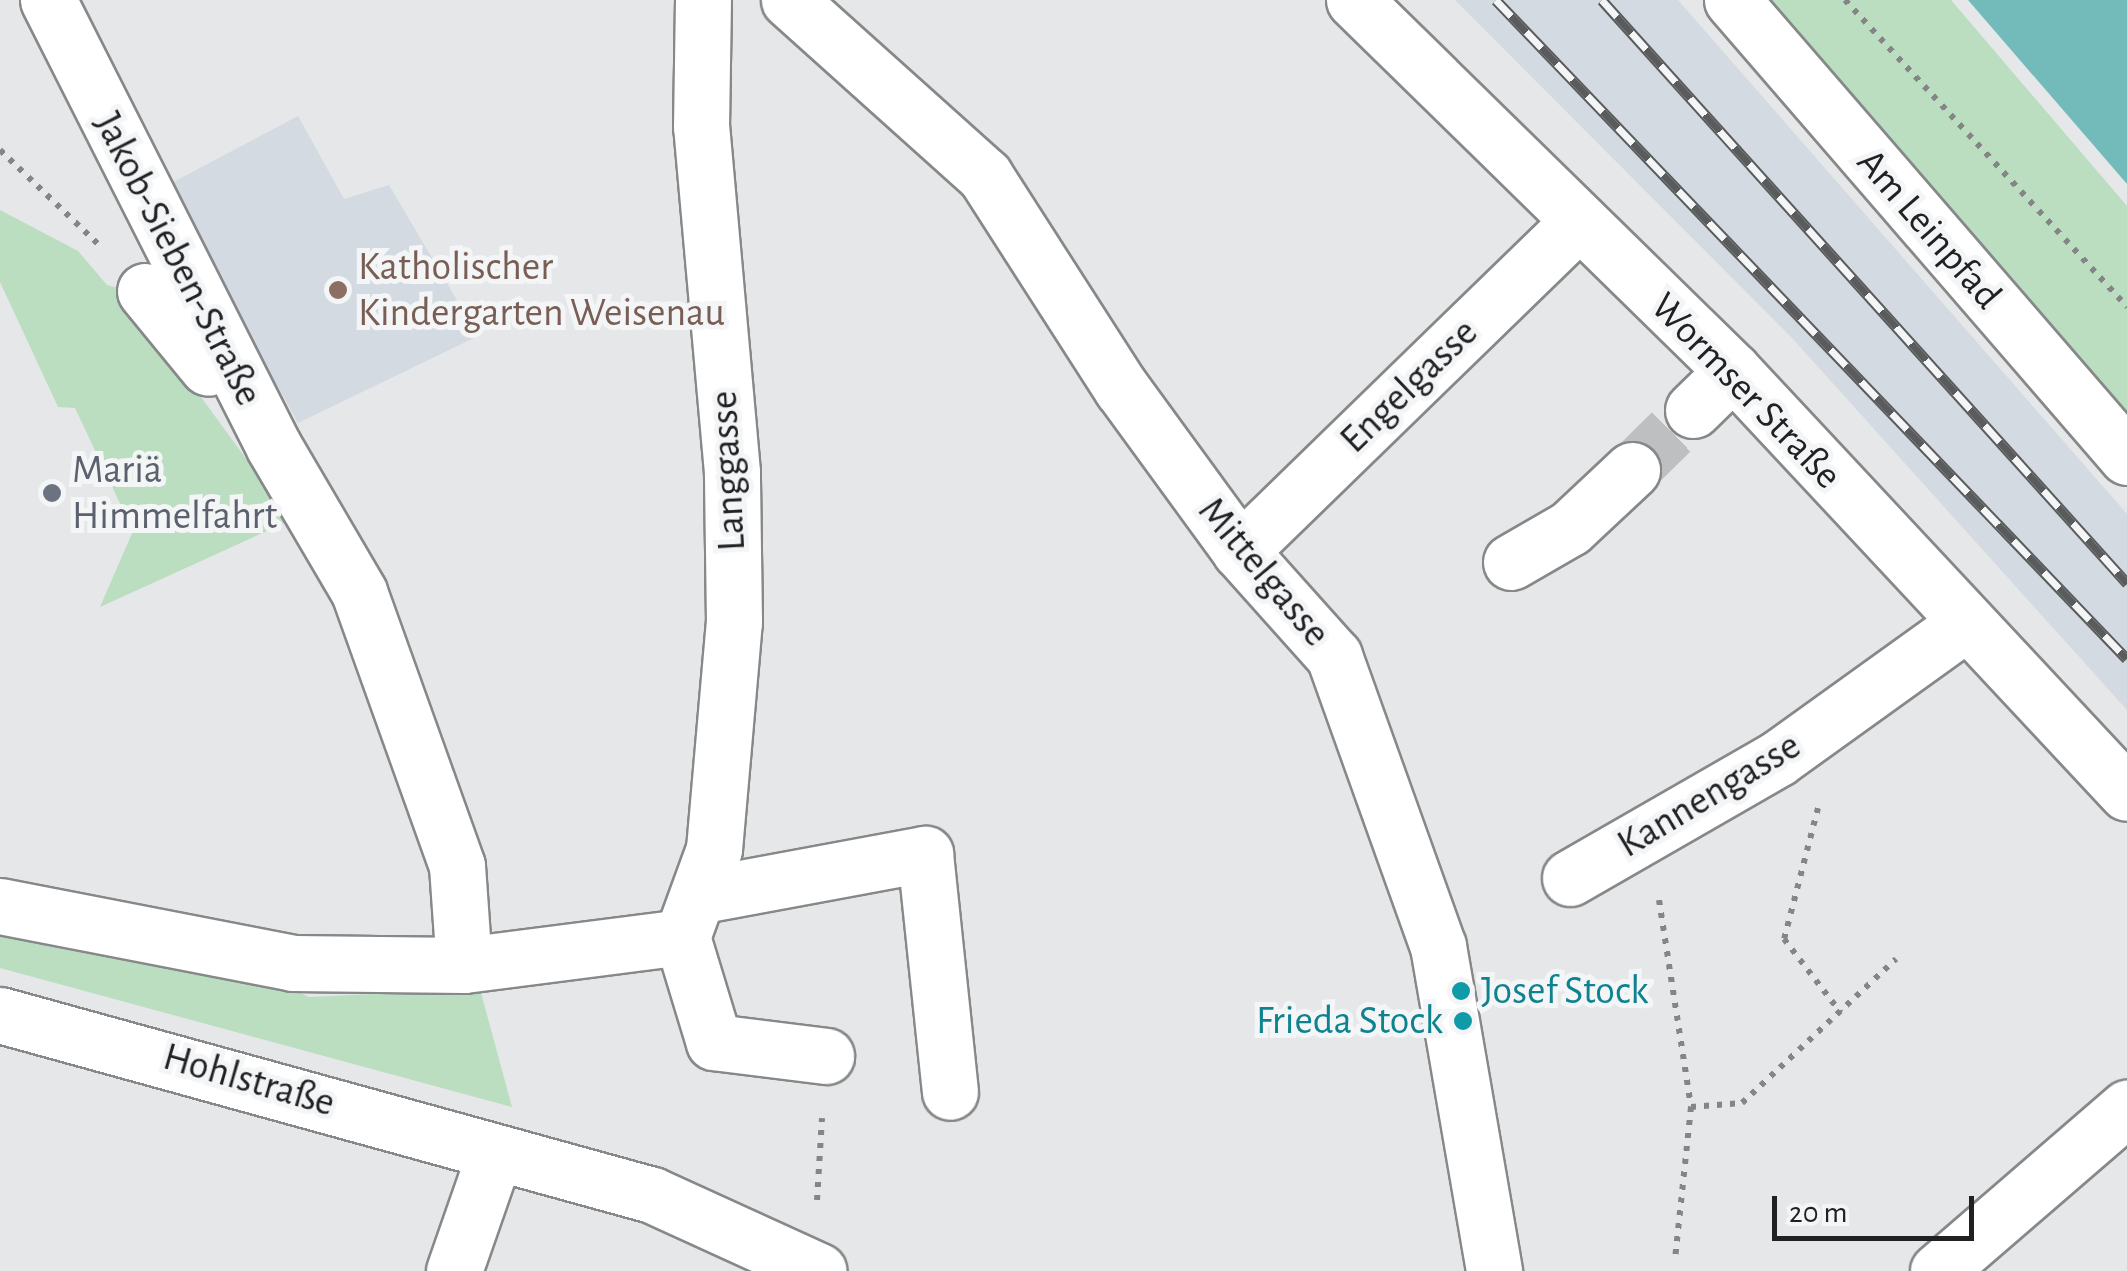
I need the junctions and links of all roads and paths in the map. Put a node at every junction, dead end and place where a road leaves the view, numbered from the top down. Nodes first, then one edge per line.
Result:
1 (48, 0) edge
2 (703, 0) edge
3 (789, 0) edge
4 (1354, 0) edge
5 (1732, 0) edge
6 (1845, 0) edge
7 (0, 150) edge
8 (1578, 222) junction
9 (145, 290) joint
10 (2127, 307) edge
11 (1733, 372) junction
12 (1694, 410) tunnel mouth
13 (274, 447) junction
14 (2127, 457) edge
15 (1632, 470) tunnel mouth
16 (1240, 550) junction
17 (1511, 562) dead end
18 (1966, 623) junction
19 (1822, 727) junction
20 (2127, 793) edge
21 (1643, 836) junction
22 (1570, 878) dead end
23 (700, 894) junction
24 (0, 906) edge
25 (1896, 958) dead end
26 (464, 966) junction
27 (1841, 1012) junction
28 (0, 1015) edge
29 (826, 1056) joint
30 (950, 1092) dead end
31 (1691, 1107) junction
32 (2127, 1108) edge
33 (496, 1153) junction
34 (817, 1245) edge
35 (1675, 1260) dead end
36 (454, 1271) edge
37 (1494, 1271) edge
38 (1938, 1271) edge

1 - 13 street, Jakob-Sieben-Straße
2 - 23 street, Langgasse
3 - 16 street, Mittelgasse
4 - 8 street, Wormser Straße
5 - 14 street, Am Leinpfad
6 - 10 path
7 - 9 path
8 - 11 street, Wormser Straße
8 - 16 street, Engelgasse
9 - 13 street
11 - 12 street
11 - 18 street, Wormser Straße
13 - 26 street, Jakob-Sieben-Straße
15 - 17 street
16 - 37 street, Mittelgasse
18 - 19 street, Kannengasse
18 - 20 street, Wormser Straße
19 - 21 street, Kannengasse
19 - 27 path
21 - 22 street, Kannengasse
21 - 31 path
23 - 26 street
23 - 29 street, Langgasse
23 - 30 street
24 - 26 street
25 - 27 path
27 - 31 path
28 - 33 street, Hohlstraße
29 - 34 path
31 - 35 path
32 - 38 street
33 - 34 street, Hohlstraße
33 - 36 street

